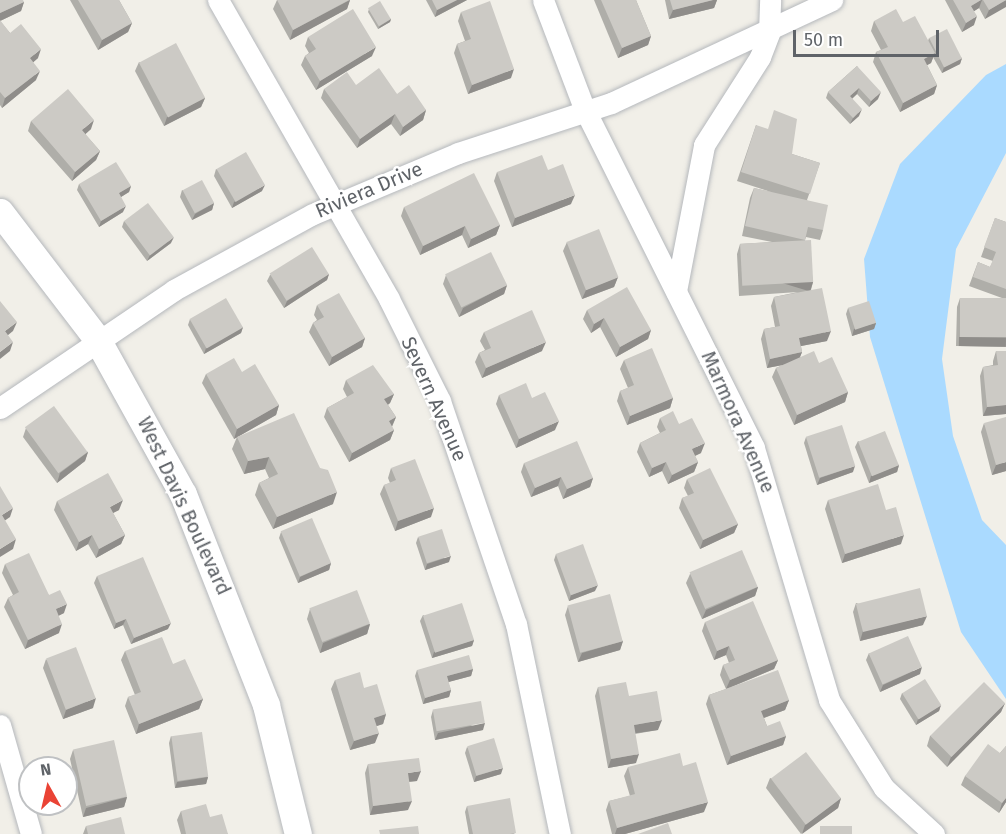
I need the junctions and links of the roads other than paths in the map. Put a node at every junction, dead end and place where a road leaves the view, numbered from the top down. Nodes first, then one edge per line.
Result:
1 (218, 0) edge
2 (543, 0) edge
3 (770, 0) edge
4 (832, 0) edge
5 (769, 33) junction
6 (584, 108) junction
7 (333, 205) junction
8 (0, 212) edge
9 (676, 291) junction
10 (97, 339) junction
11 (0, 408) edge
12 (0, 725) edge
13 (31, 834) edge
14 (298, 834) edge
15 (560, 834) edge
16 (934, 834) edge

1 - 7 street, Severn Avenue
2 - 6 street, Marmora Avenue
3 - 5 street
4 - 5 street, Riviera Drive
5 - 6 street, Riviera Drive
5 - 9 street
6 - 7 street, Riviera Drive
6 - 9 street, Marmora Avenue
7 - 10 street, Riviera Drive
7 - 15 street, Severn Avenue
8 - 10 street, West Davis Boulevard
9 - 16 street, Marmora Avenue
10 - 11 street, Riviera Drive
10 - 14 street, West Davis Boulevard
12 - 13 street

